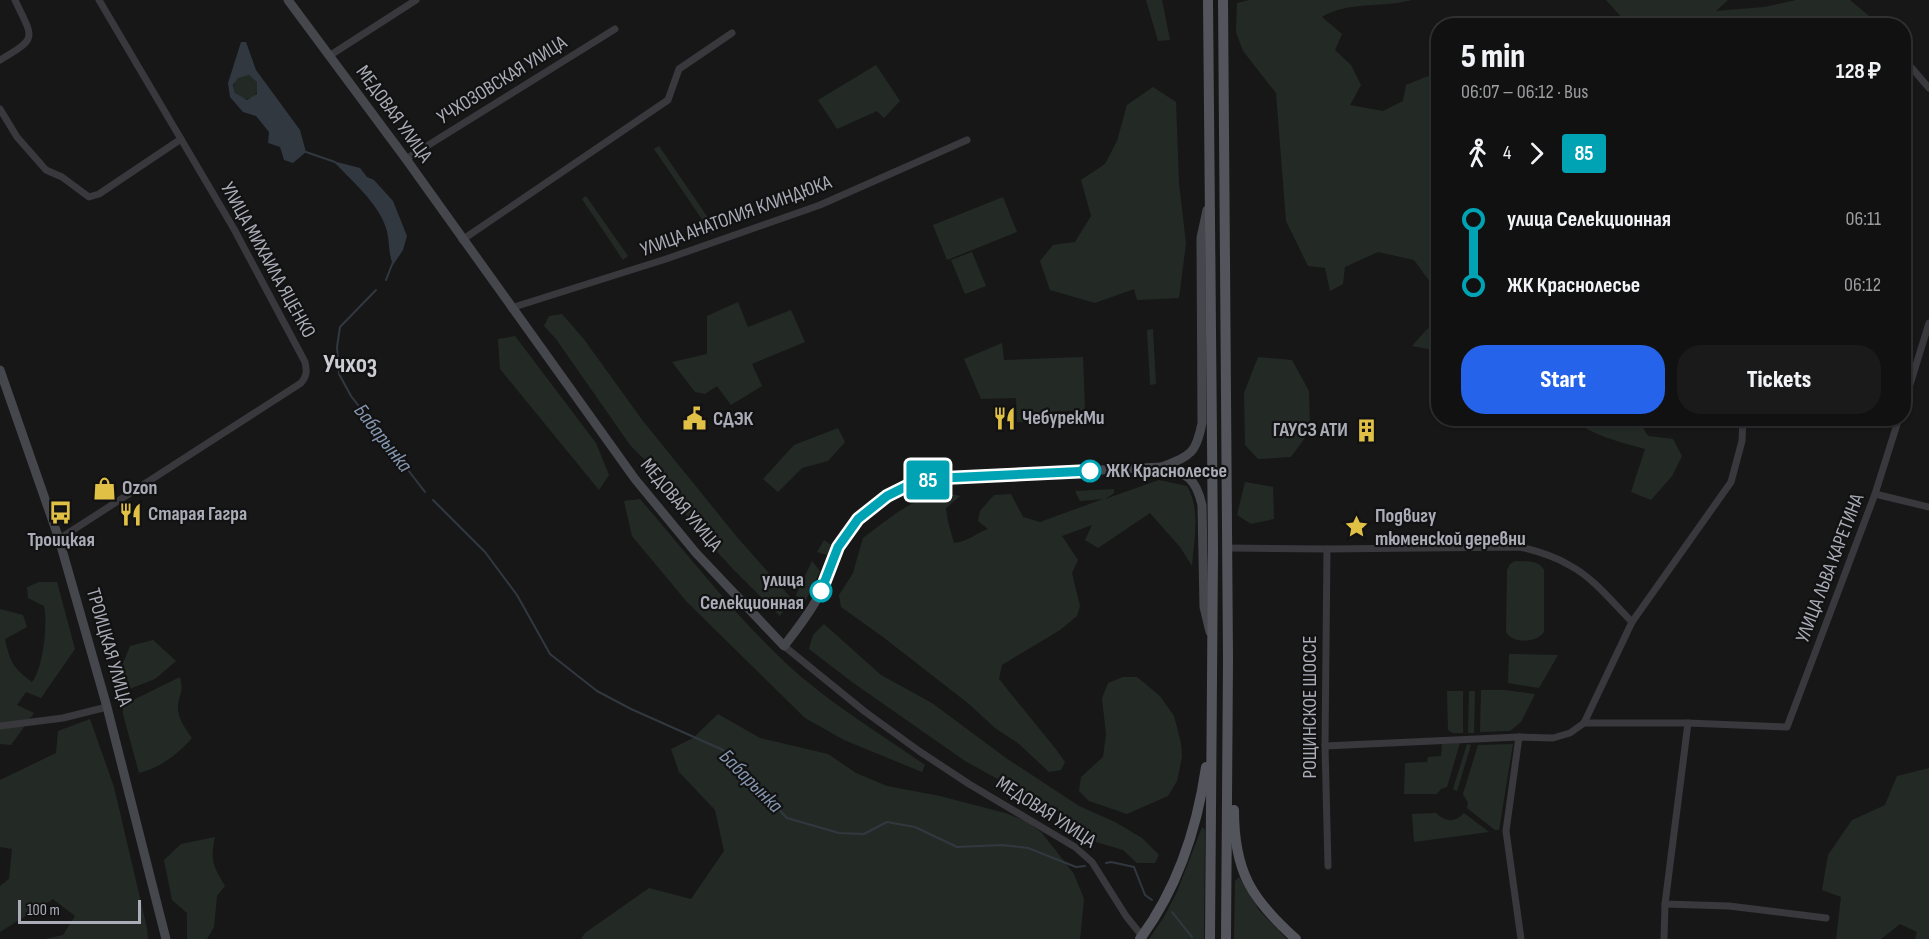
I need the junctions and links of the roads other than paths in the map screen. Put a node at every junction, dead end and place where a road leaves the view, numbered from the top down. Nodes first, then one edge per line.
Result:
1 (15, 0) edge
2 (99, 0) edge
3 (288, 0) edge
4 (416, 0) edge
5 (1208, 0) edge
6 (1223, 0) edge
7 (615, 29) dead end
8 (732, 33) dead end
9 (329, 56) junction
10 (0, 60) edge
11 (1911, 67) edge
12 (1929, 88) edge
13 (0, 109) edge
14 (181, 139) junction
15 (967, 140) dead end
16 (406, 159) junction
17 (1210, 196) junction
18 (462, 240) junction
19 (511, 308) junction
20 (1929, 322) edge
21 (0, 370) edge
22 (1911, 381) edge
23 (1743, 426) edge
24 (1897, 426) edge
25 (1161, 467) junction
26 (1875, 495) junction
27 (1929, 507) edge
28 (59, 539) junction
29 (1227, 549) junction
30 (1327, 549) junction
31 (1632, 622) junction
32 (1212, 641) junction
33 (784, 646) junction
34 (1228, 659) junction
35 (107, 707) junction
36 (1584, 723) junction
37 (1688, 723) junction
38 (0, 726) edge
39 (1519, 737) junction
40 (1325, 746) junction
41 (1328, 866) dead end
42 (1665, 903) junction
43 (1826, 918) dead end
44 (1141, 937) edge
45 (166, 939) edge
46 (1210, 939) edge
47 (1226, 939) edge
48 (1296, 939) edge
49 (1521, 939) edge
50 (1664, 939) edge

1 - 10 street
2 - 14 street, УЛИЦА МИХАИЛА ЯЦЕНКО
3 - 9 street, МЕДОВАЯ УЛИЦА
4 - 9 street
5 - 17 main road
6 - 29 main road
7 - 16 street, УЧХОЗОВСКАЯ УЛИЦА
8 - 18 street
9 - 16 street, МЕДОВАЯ УЛИЦА
11 - 12 street
13 - 14 street
14 - 28 street, УЛИЦА МИХАИЛА ЯЦЕНКО
15 - 19 street, УЛИЦА АНАТОЛИЯ КЛИНДЮКА
16 - 18 street, МЕДОВАЯ УЛИЦА
17 - 25 street
17 - 32 main road
18 - 19 street, МЕДОВАЯ УЛИЦА
19 - 33 street, МЕДОВАЯ УЛИЦА
20 - 22 street
21 - 28 street, ТРОИЦКАЯ УЛИЦА
23 - 31 street
24 - 26 street, УЛИЦА ЛЬВА КАРЕТИНА
25 - 32 street
25 - 33 street
26 - 27 street
26 - 37 street, УЛИЦА ЛЬВА КАРЕТИНА
28 - 35 street, ТРОИЦКАЯ УЛИЦА
29 - 30 street
29 - 34 main road
30 - 31 street
30 - 40 street, РОЩИНСКОЕ ШОССЕ
31 - 36 street
32 - 44 main road
32 - 46 main road
33 - 44 street, МЕДОВАЯ УЛИЦА
34 - 47 main road
34 - 48 main road
35 - 38 street
35 - 45 street, ТРОИЦКАЯ УЛИЦА
36 - 37 street
36 - 39 street
37 - 42 street
39 - 40 street
39 - 49 street
40 - 41 street, РОЩИНСКОЕ ШОССЕ
42 - 43 street
42 - 50 street

